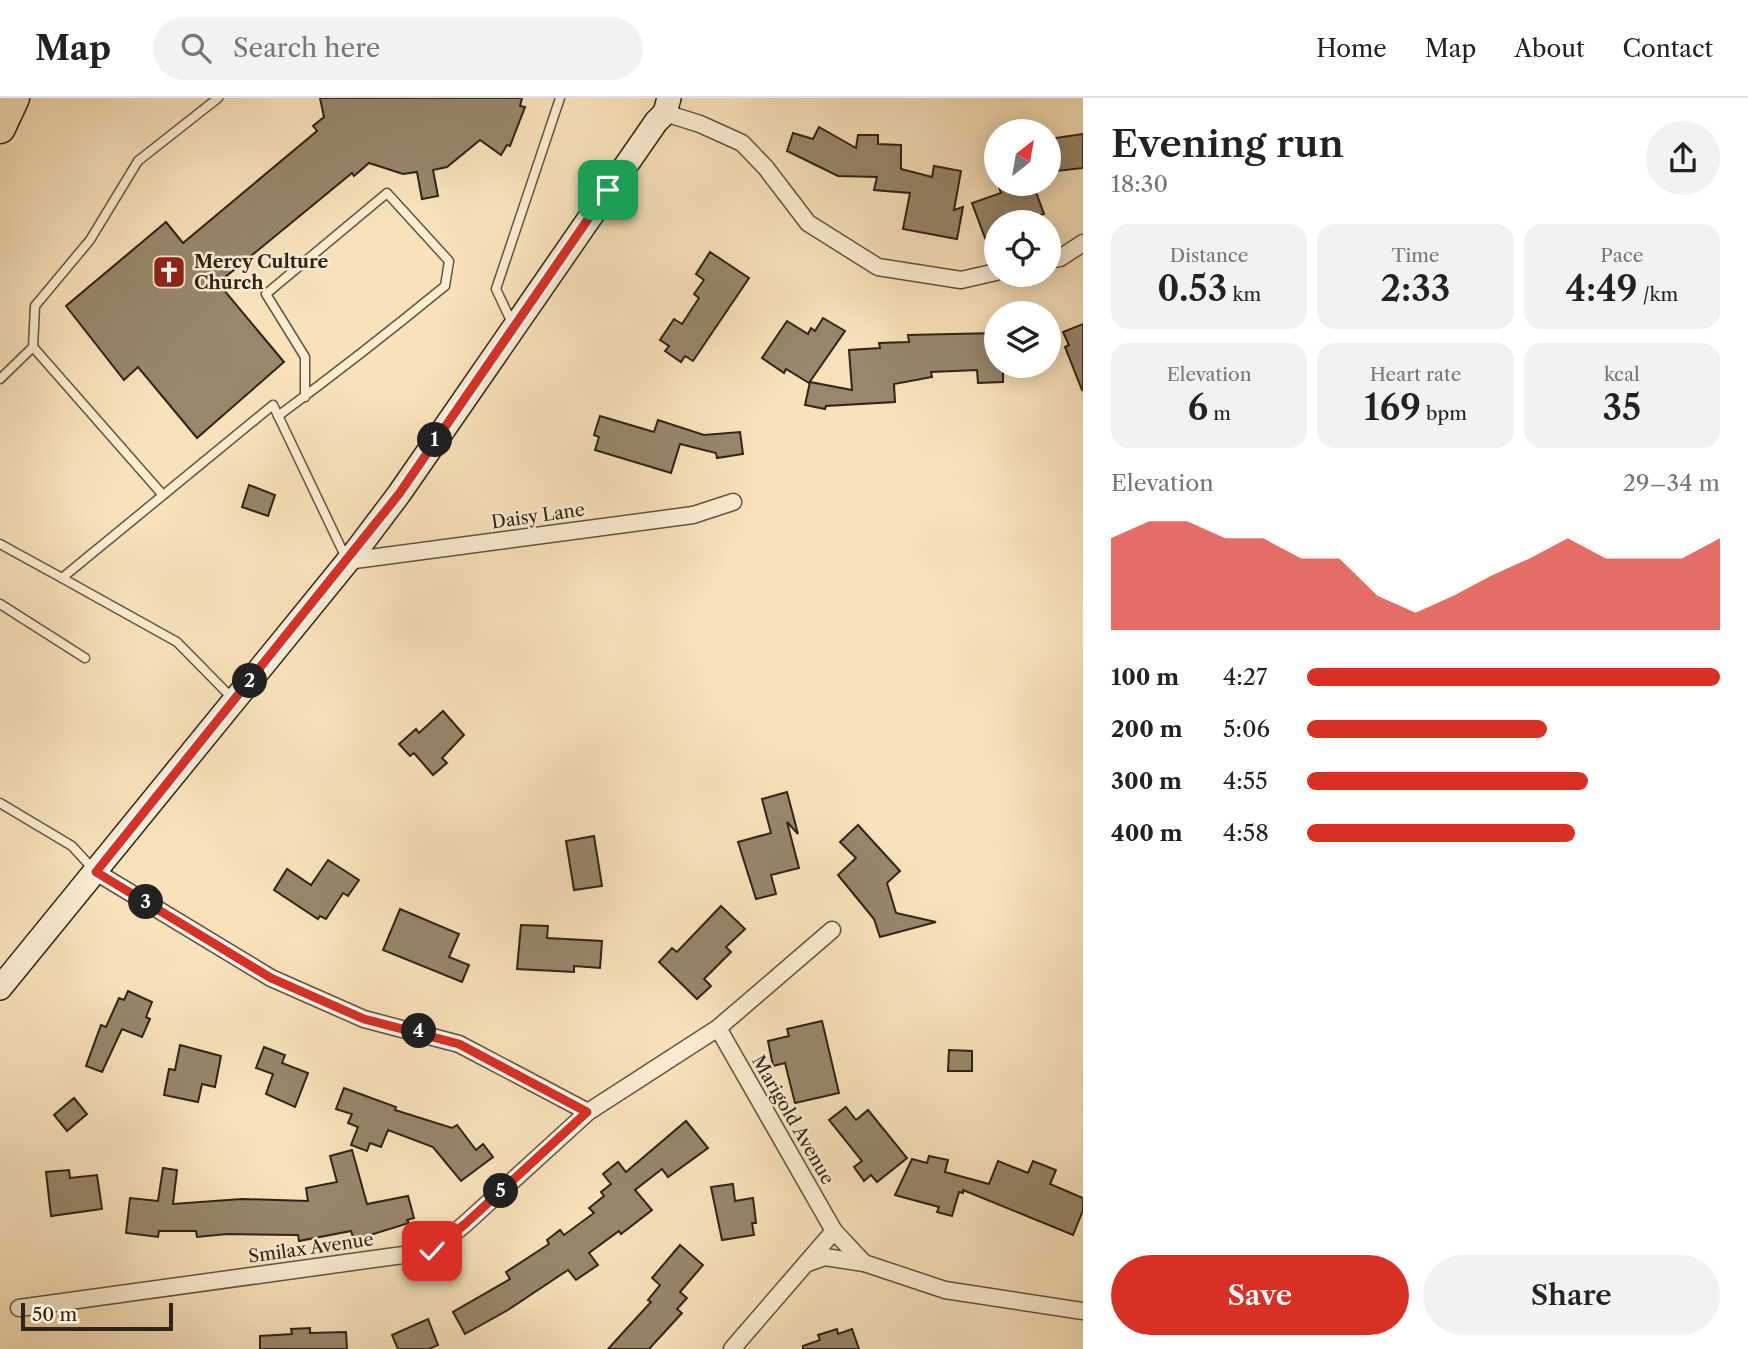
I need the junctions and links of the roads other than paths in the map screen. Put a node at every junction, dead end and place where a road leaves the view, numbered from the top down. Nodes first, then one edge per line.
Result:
1 (14, 98) edge
2 (218, 98) edge
3 (560, 98) edge
4 (667, 106) edge
5 (0, 128) edge
6 (1083, 243) edge
7 (1061, 257) edge
8 (984, 275) edge
9 (513, 326) junction
10 (33, 347) junction
11 (0, 379) edge
12 (305, 397) junction
13 (278, 416) junction
14 (162, 494) junction
15 (733, 502) dead end
16 (0, 544) edge
17 (347, 561) junction
18 (62, 578) junction
19 (0, 604) edge
20 (85, 658) dead end
21 (234, 701) junction
22 (0, 803) edge
23 (96, 872) junction
24 (832, 930) dead end
25 (0, 988) edge
26 (718, 1028) junction
27 (587, 1112) junction
28 (834, 1231) junction
29 (864, 1263) junction
30 (803, 1265) junction
31 (19, 1308) dead end
32 (1083, 1311) edge
33 (732, 1349) edge

1 - 5 highway
2 - 10 lane
3 - 9 lane
4 - 8 street
4 - 9 street
6 - 7 street
9 - 17 street
10 - 11 lane
10 - 14 lane
12 - 12 lane
12 - 13 lane
13 - 14 lane
13 - 17 lane
14 - 18 lane
15 - 17 street, Daisy Lane
16 - 18 lane
17 - 21 street
18 - 21 lane
19 - 20 lane
21 - 23 street
22 - 23 lane
23 - 25 street
23 - 27 street
24 - 26 street, Smilax Avenue
26 - 27 street, Smilax Avenue
26 - 28 street, Marigold Avenue
27 - 31 street, Smilax Avenue
28 - 29 street, Marigold Avenue
28 - 30 street
29 - 30 street
29 - 32 street
30 - 33 street

